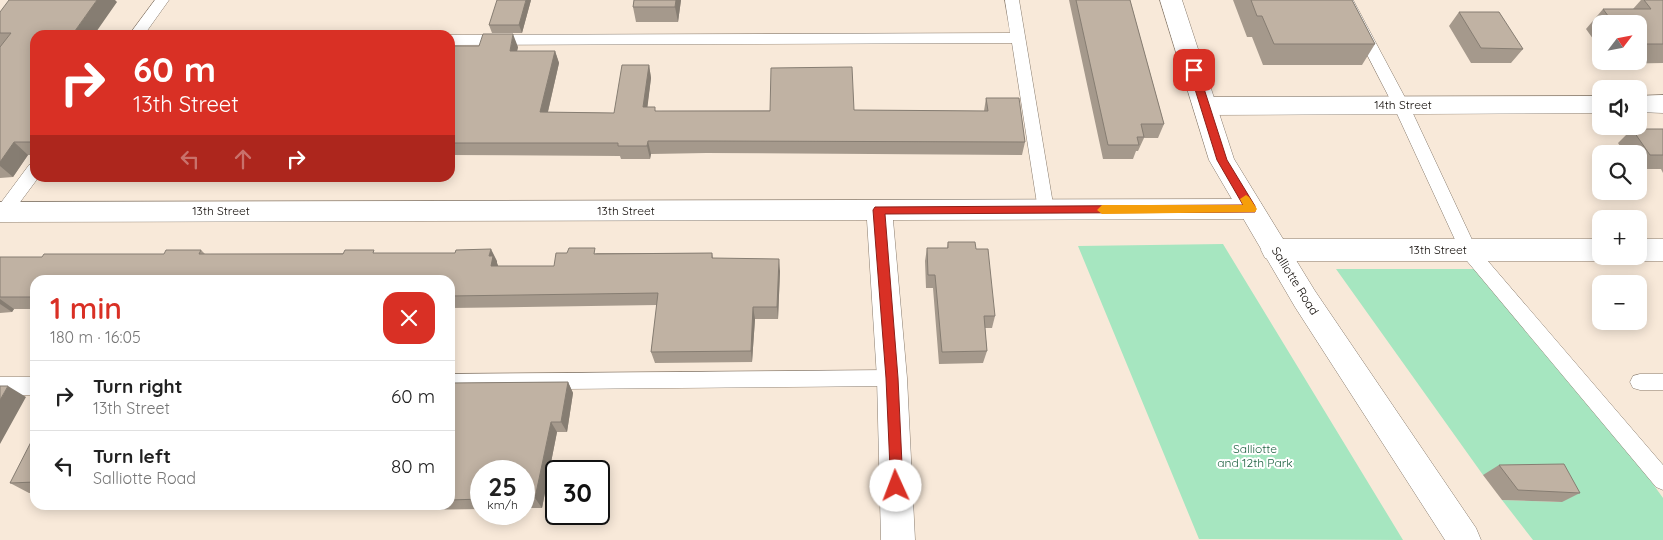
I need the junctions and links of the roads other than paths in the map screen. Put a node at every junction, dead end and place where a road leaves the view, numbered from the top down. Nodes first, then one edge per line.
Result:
1 (162, 0) edge
2 (1012, 0) edge
3 (1171, 0) edge
4 (1346, 0) edge
5 (140, 30) edge
6 (1018, 38) junction
7 (455, 40) edge
8 (1592, 104) edge
9 (1647, 104) edge
10 (1663, 104) edge
11 (1401, 105) junction
12 (1205, 106) junction
13 (30, 176) edge
14 (1251, 209) junction
15 (879, 210) junction
16 (1046, 210) junction
17 (2, 212) edge
18 (1275, 250) junction
19 (1468, 250) junction
20 (1592, 250) edge
21 (1647, 250) edge
22 (1663, 250) edge
23 (892, 378) junction
24 (455, 382) edge
25 (1640, 382) dead end
26 (1663, 382) edge
27 (0, 386) edge
28 (30, 386) edge
29 (1663, 480) edge
30 (898, 540) edge
31 (1464, 540) edge

1 - 5 lane
2 - 6 lane
3 - 12 street, Salliotte Road
4 - 11 lane
6 - 7 lane
6 - 16 lane
8 - 11 street, 14th Street
9 - 10 street
11 - 12 street, 14th Street
11 - 19 lane
12 - 14 street, Salliotte Road
13 - 17 lane
14 - 16 street, 13th Street
14 - 18 street, Salliotte Road
15 - 16 street, 13th Street
15 - 17 street, 13th Street
15 - 23 street
18 - 19 street, 13th Street
18 - 31 street, Salliotte Road
19 - 20 street, 13th Street
19 - 29 lane
21 - 22 street
23 - 24 lane
23 - 30 street
25 - 26 lane
27 - 28 lane

